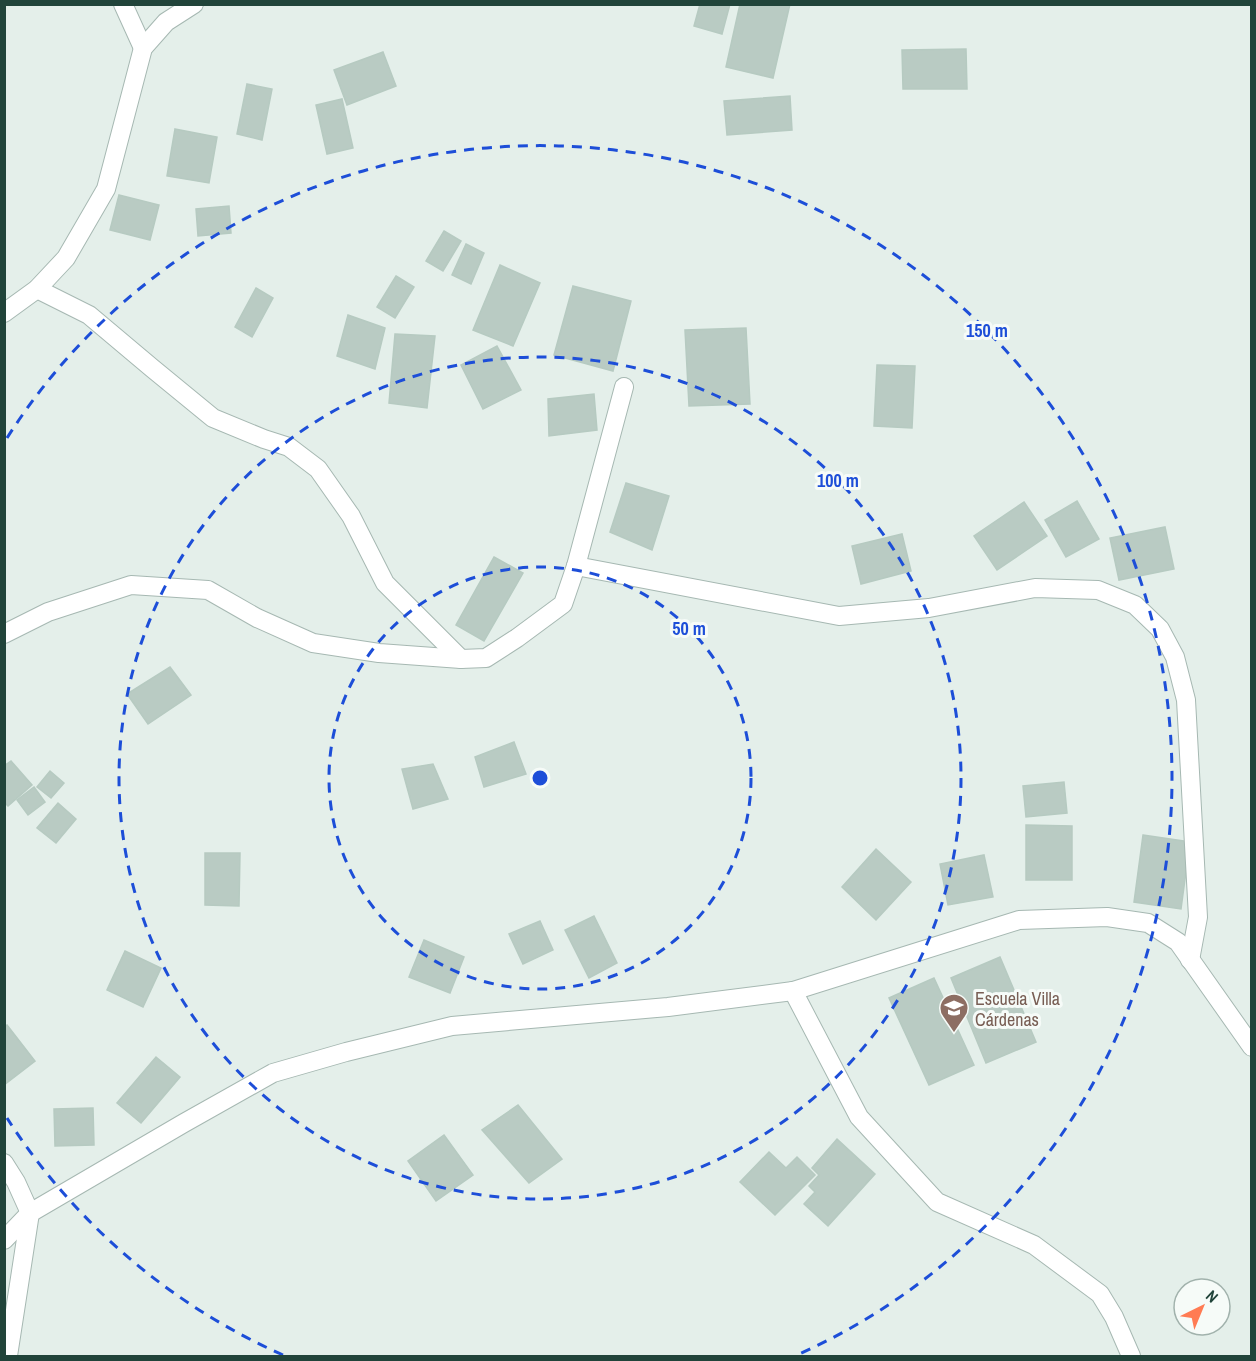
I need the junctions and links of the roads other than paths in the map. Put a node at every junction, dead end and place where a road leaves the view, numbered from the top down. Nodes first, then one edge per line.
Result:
1 (123, 4) edge
2 (194, 4) edge
3 (143, 48) junction
4 (37, 289) junction
5 (4, 313) edge
6 (624, 387) dead end
7 (576, 566) junction
8 (4, 634) edge
9 (461, 659) junction
10 (1190, 960) junction
11 (793, 991) junction
12 (1251, 1047) edge
13 (4, 1163) edge
14 (30, 1214) junction
15 (4, 1240) edge
16 (8, 1356) edge
17 (1131, 1356) edge

1 - 3 street
2 - 3 street
3 - 4 street
4 - 5 street
4 - 9 street
6 - 7 street
7 - 9 street
7 - 10 street
8 - 9 street
10 - 11 street
10 - 12 street
11 - 14 street
11 - 17 street
13 - 14 street
14 - 15 street
14 - 16 street

